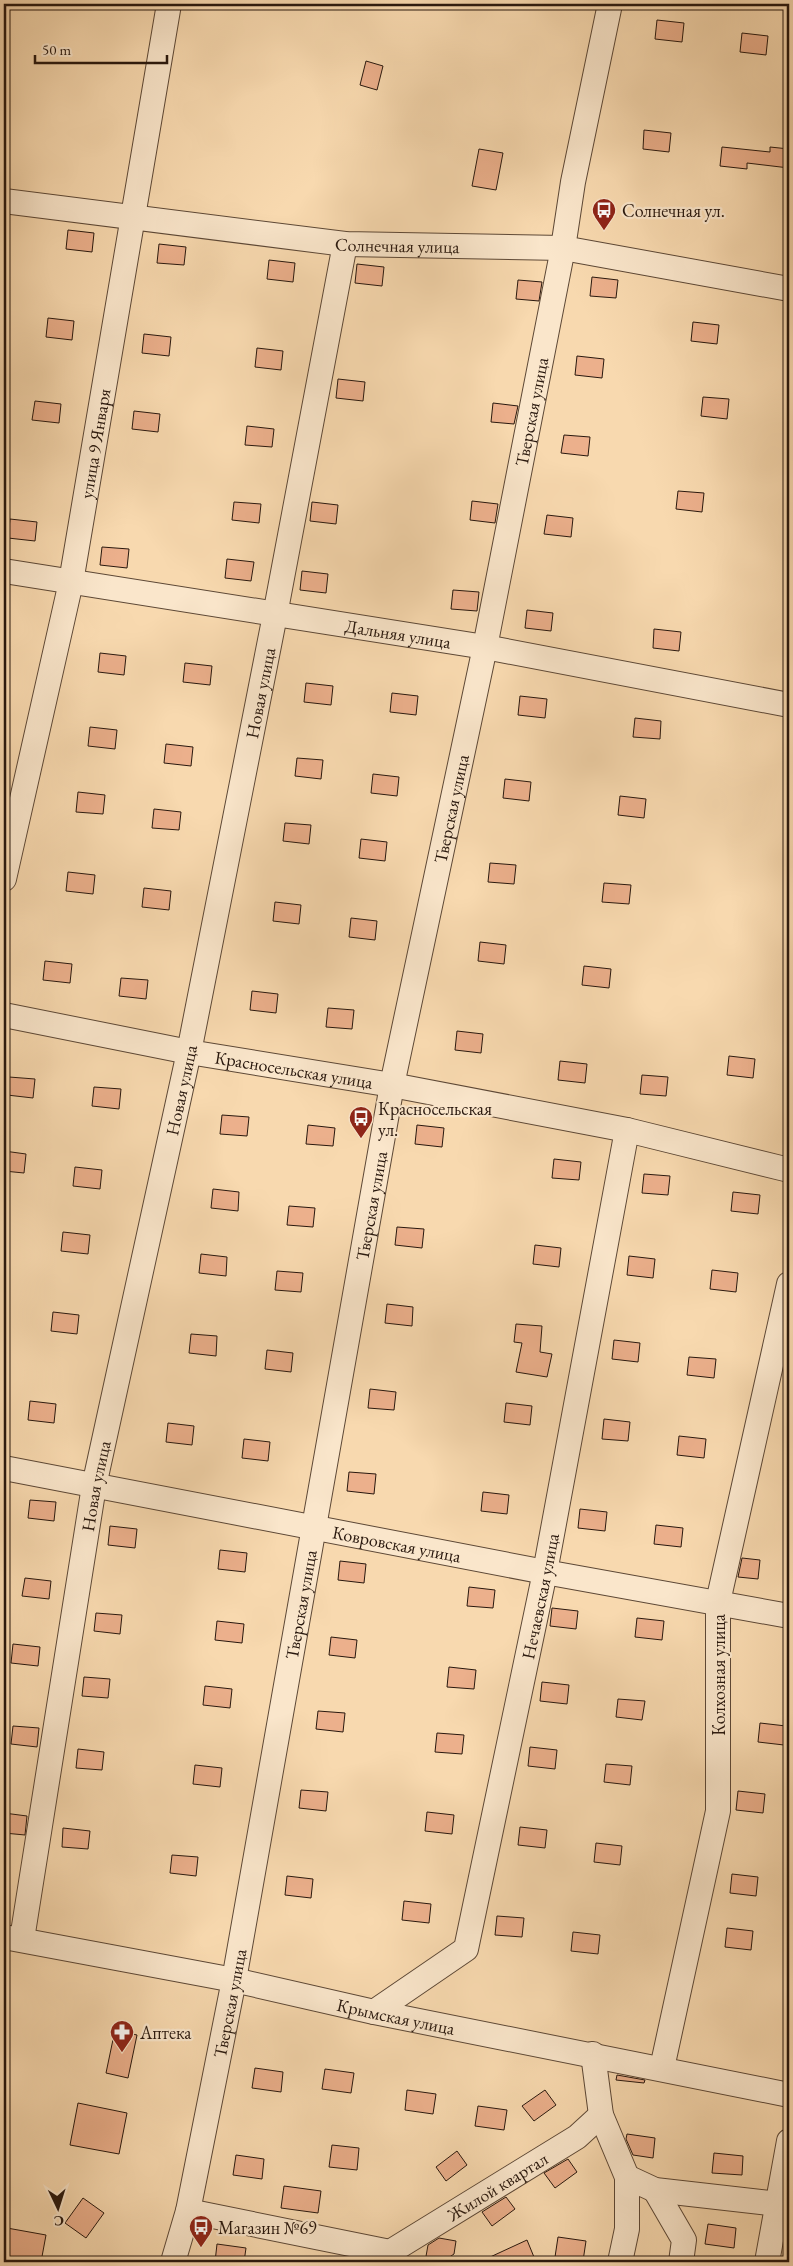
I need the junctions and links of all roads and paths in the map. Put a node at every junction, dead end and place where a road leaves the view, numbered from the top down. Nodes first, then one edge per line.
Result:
1 (169, 4) edge
2 (610, 4) edge
3 (4, 201) edge
4 (133, 216) junction
5 (345, 244) junction
6 (564, 248) junction
7 (789, 289) edge
8 (4, 571) edge
9 (71, 582) junction
10 (275, 615) junction
11 (485, 647) junction
12 (789, 705) edge
13 (4, 879) edge
14 (4, 1015) edge
15 (189, 1052) junction
16 (392, 1085) junction
17 (627, 1130) junction
18 (789, 1170) edge
19 (789, 1284) edge
20 (4, 1468) edge
21 (94, 1486) junction
22 (315, 1527) junction
23 (544, 1572) junction
24 (718, 1602) junction
25 (789, 1616) edge
26 (13, 1938) edge
27 (234, 1980) junction
28 (374, 2012) junction
29 (593, 2054) junction
30 (662, 2068) junction
31 (789, 2094) edge
32 (601, 2115) junction
33 (789, 2141) edge
34 (627, 2177) junction
35 (655, 2190) junction
36 (778, 2204) junction
37 (188, 2211) junction
38 (393, 2257) edge
39 (173, 2262) edge
40 (620, 2262) edge
41 (681, 2262) edge
42 (767, 2262) edge

1 - 4 street, улица 9 Января
2 - 6 street, Тверская улица
3 - 4 street, Солнечная улица
4 - 5 street, Солнечная улица
4 - 9 street, улица 9 Января
5 - 6 street, Солнечная улица
5 - 10 street, Новая улица
6 - 7 street, Солнечная улица
6 - 11 street, Тверская улица
8 - 9 street, Дальняя улица
9 - 10 street, Дальняя улица
9 - 13 street, улица 9 Января
10 - 11 street, Дальняя улица
10 - 15 street, Новая улица
11 - 12 street, Дальняя улица
11 - 16 street, Тверская улица
14 - 15 street, Красносельская улица
15 - 16 street, Красносельская улица
15 - 21 street, Новая улица
16 - 17 street, Красносельская улица
16 - 22 street, Тверская улица
17 - 18 street, Красносельская улица
17 - 23 street, Нечаевская улица
19 - 24 street, Колхозная улица
20 - 21 street, Ковровская улица
21 - 22 street, Ковровская улица
21 - 26 street, Новая улица
22 - 23 street, Ковровская улица
22 - 27 street, Тверская улица
23 - 24 street, Ковровская улица
23 - 28 street, Нечаевская улица
24 - 25 street, Ковровская улица
24 - 30 street, Колхозная улица
26 - 27 street, Крымская улица
27 - 28 street, Крымская улица
27 - 37 street, Тверская улица
28 - 29 street, Крымская улица
29 - 30 street, Крымская улица
29 - 32 street
30 - 31 street, Крымская улица
32 - 34 street
32 - 38 street, Жилой квартал
33 - 36 street
34 - 35 street
34 - 40 street
35 - 36 street
35 - 41 street
36 - 42 street
37 - 38 street, Жилой квартал
37 - 39 street, Тверская улица

